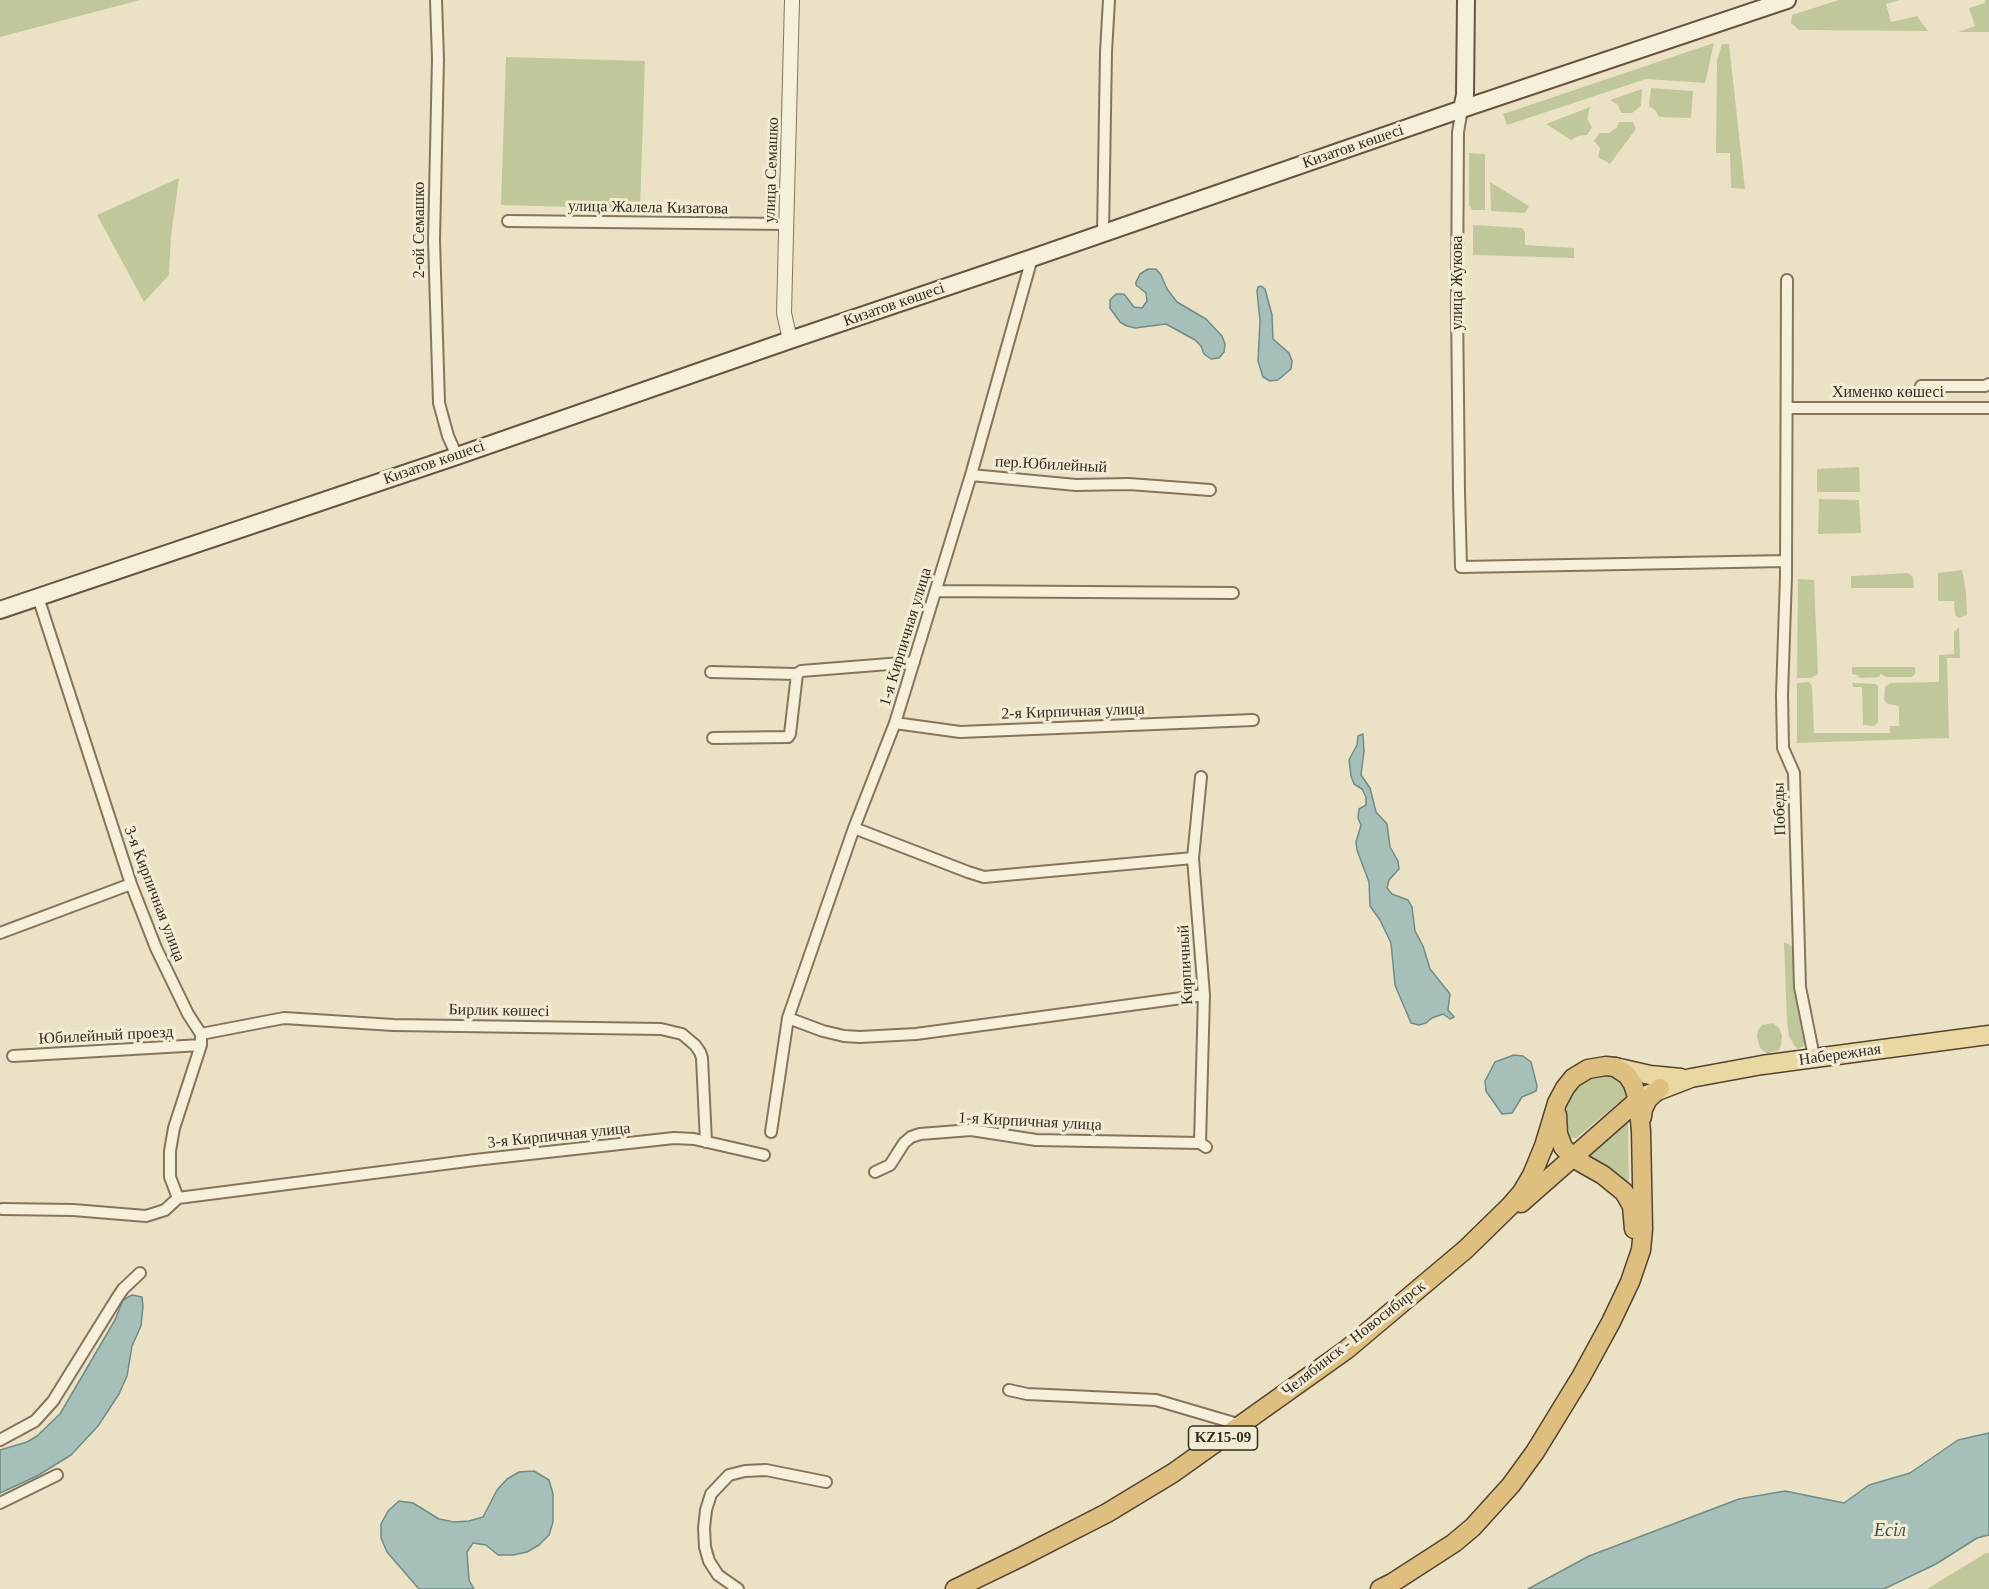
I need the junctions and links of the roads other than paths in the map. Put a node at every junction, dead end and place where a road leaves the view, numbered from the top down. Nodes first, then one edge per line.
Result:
1 (436, 0) edge
2 (792, 0) edge
3 (1109, 0) edge
4 (1466, 0) edge
5 (1787, 0) edge
6 (1462, 109) junction
7 (508, 221) dead end
8 (787, 224) junction
9 (1103, 234) junction
10 (1032, 258) junction
11 (1787, 280) dead end
12 (790, 339) junction
13 (1989, 384) edge
14 (1921, 386) dead end
15 (1788, 408) junction
16 (1989, 408) edge
17 (457, 456) junction
18 (971, 475) junction
19 (1210, 490) dead end
20 (1786, 561) junction
21 (937, 591) junction
22 (1233, 592) dead end
23 (38, 597) junction
24 (0, 610) edge
25 (914, 662) junction
26 (711, 672) dead end
27 (797, 674) junction
28 (1253, 720) dead end
29 (895, 723) junction
30 (713, 738) dead end
31 (1201, 777) dead end
32 (854, 828) junction
33 (1193, 858) junction
34 (131, 884) junction
35 (0, 933) edge
36 (1204, 995) junction
37 (789, 1018) junction
38 (1989, 1035) edge
39 (201, 1040) junction
40 (13, 1056) dead end
41 (1814, 1057) junction
42 (1615, 1067) junction
43 (1691, 1078) junction
44 (1660, 1088) junction
45 (1560, 1097) junction
46 (1638, 1100) junction
47 (1641, 1131) junction
48 (771, 1132) dead end
49 (1558, 1134) junction
50 (1596, 1137) junction
51 (706, 1142) junction
52 (1203, 1145) joint
53 (764, 1155) dead end
54 (1573, 1158) junction
55 (875, 1172) dead end
56 (178, 1198) junction
57 (2, 1209) dead end
58 (1466, 1249) junction
59 (140, 1273) dead end
60 (1009, 1390) dead end
61 (1241, 1425) junction
62 (0, 1440) edge
63 (57, 1475) dead end
64 (826, 1482) dead end
65 (0, 1503) edge
66 (1486, 1513) junction
67 (738, 1589) edge
68 (955, 1589) edge
69 (1380, 1589) edge

1 - 17 street, 2-ой Семашко
2 - 8 street, улица Семашко
3 - 9 street
4 - 6 main road, улица Жукова
5 - 6 main road, Кизатов көшесі
6 - 9 main road, Кизатов көшесі
6 - 20 street, улица Жукова
7 - 8 street, улица Жалела Кизатова
8 - 12 street, улица Семашко
9 - 10 main road, Кизатов көшесі
10 - 12 main road, Кизатов көшесі
10 - 18 street, 1-я Кирпичная улица
11 - 15 street, Победы
12 - 17 main road, Кизатов көшесі
13 - 14 street
15 - 16 street, Хименко көшесі
15 - 20 street, Победы
17 - 23 main road, Кизатов көшесі
18 - 19 street, пер.Юбилейный
18 - 21 street, 1-я Кирпичная улица
20 - 41 street, Победы
21 - 22 street
21 - 25 street, 1-я Кирпичная улица
23 - 24 main road, Кизатов көшесі
23 - 34 street, 3-я Кирпичная улица
25 - 27 street
25 - 29 street, 1-я Кирпичная улица
26 - 27 street
27 - 30 street
28 - 29 street, 2-я Кирпичная улица
29 - 32 street, 1-я Кирпичная улица
31 - 33 street, Кирпичный
32 - 33 street
32 - 37 street, 1-я Кирпичная улица
33 - 36 street, Кирпичный
34 - 35 street
34 - 39 street, 3-я Кирпичная улица
36 - 37 street
36 - 52 street, Кирпичный
37 - 48 street, 1-я Кирпичная улица
38 - 41 main road, Набережная
39 - 40 street, Юбилейный проезд
39 - 51 street, Бирлик көшесі
39 - 56 street
41 - 43 main road, Набережная
42 - 43 main road, Набережная
42 - 45 highway, Челябинск - Новосибирск / KZ15-09
42 - 46 highway
43 - 44 main road, Набережная
44 - 46 main road, Набережная
44 - 47 highway
45 - 49 highway
45 - 58 highway, Челябинск - Новосибирск / KZ15-09
46 - 47 highway
46 - 50 highway, KZ15-09
47 - 66 highway
49 - 50 highway
49 - 54 highway
50 - 54 highway, KZ15-09
51 - 53 street, 3-я Кирпичная улица
51 - 56 street, 3-я Кирпичная улица
52 - 55 street, 1-я Кирпичная улица
54 - 58 highway, KZ15-09
54 - 66 highway
56 - 57 street, 3-я Кирпичная улица
58 - 61 highway, Челябинск - Новосибирск / KZ15-09
59 - 62 street
60 - 61 street
61 - 68 highway, Челябинск - Новосибирск / KZ15-09
63 - 65 street
64 - 67 street
66 - 69 highway

